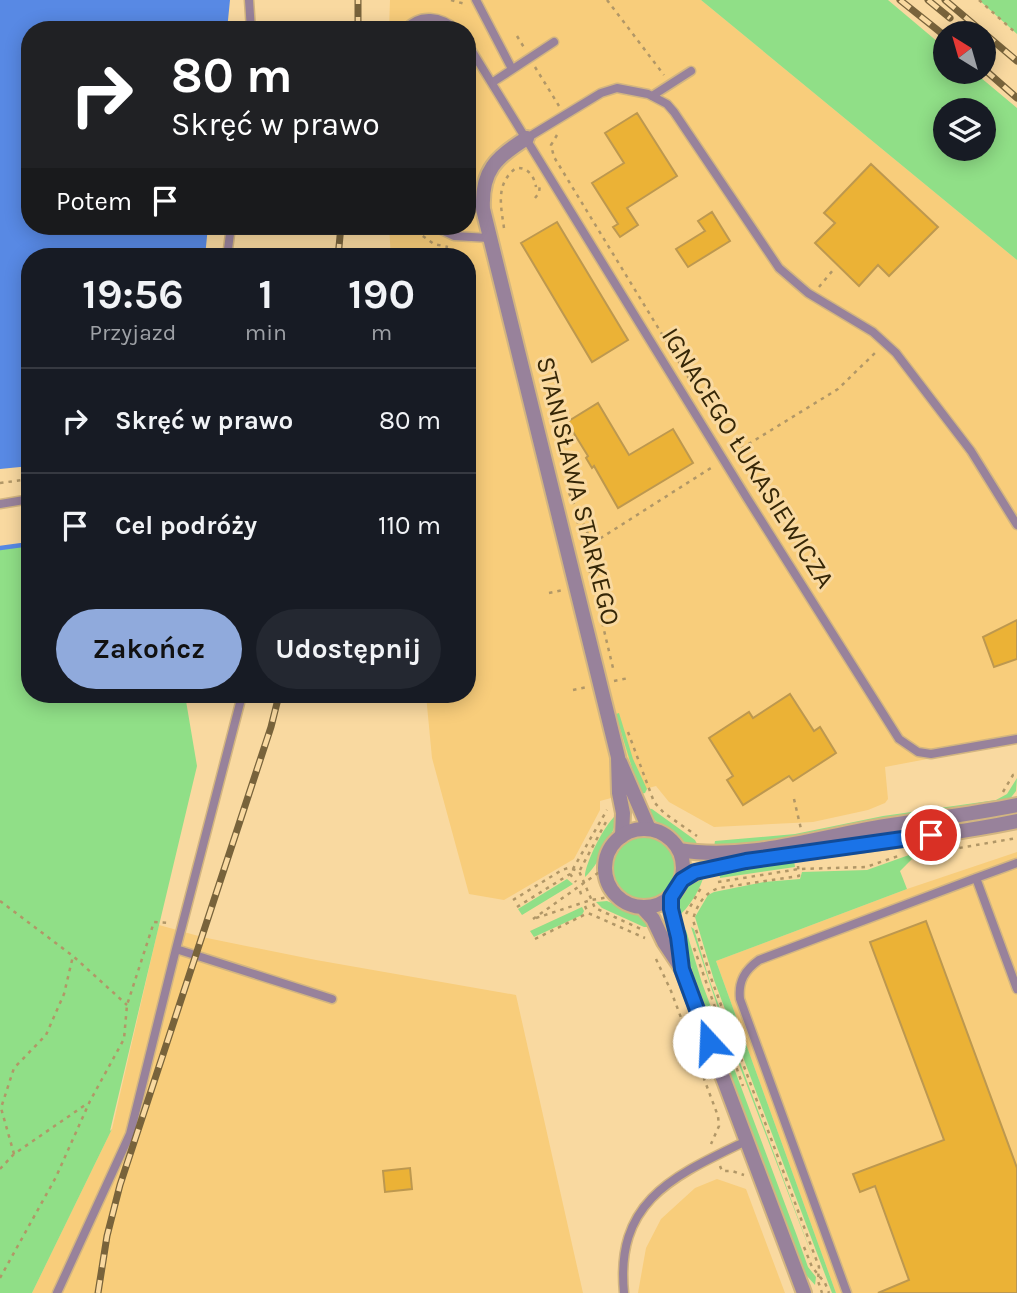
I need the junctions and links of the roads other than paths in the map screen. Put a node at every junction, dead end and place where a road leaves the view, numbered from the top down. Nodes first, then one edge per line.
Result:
1 (249, 0) edge
2 (476, 0) edge
3 (250, 21) edge
4 (416, 21) edge
5 (443, 21) edge
6 (554, 42) dead end
7 (476, 56) edge
8 (512, 69) junction
9 (691, 71) dead end
10 (493, 82) junction
11 (652, 96) junction
12 (527, 138) junction
13 (452, 235) edge
14 (494, 235) junction
15 (21, 500) edge
16 (0, 504) edge
17 (1017, 526) edge
18 (240, 703) edge
19 (1017, 739) edge
20 (618, 758) junction
21 (1017, 805) edge
22 (1017, 821) edge
23 (649, 829) junction
24 (622, 836) junction
25 (679, 850) junction
26 (1017, 863) edge
27 (976, 877) junction
28 (682, 880) junction
29 (671, 897) junction
30 (643, 908) junction
31 (176, 948) junction
32 (682, 969) junction
33 (1017, 989) edge
34 (332, 999) dead end
35 (746, 1141) junction
36 (57, 1293) edge
37 (624, 1293) edge
38 (804, 1293) edge
39 (847, 1293) edge

1 - 3 lane
2 - 8 lane
4 - 5 lane
6 - 8 lane
7 - 10 lane, IGNACEGO ŁUKASIEWICZA
8 - 10 lane
9 - 11 lane
10 - 12 lane, IGNACEGO ŁUKASIEWICZA
11 - 12 lane
11 - 17 lane
12 - 14 street, STANISŁAWA STARKEGO
12 - 19 lane, IGNACEGO ŁUKASIEWICZA
13 - 14 lane
14 - 20 street, STANISŁAWA STARKEGO
15 - 16 lane
18 - 31 lane
20 - 23 street
20 - 24 street
21 - 25 street
22 - 28 street
23 - 24 street
23 - 25 street
24 - 30 street
25 - 28 street
26 - 27 lane
27 - 33 lane
27 - 39 lane
28 - 29 street
29 - 30 street
29 - 32 street
30 - 32 street
31 - 34 lane
31 - 36 lane
32 - 35 street
35 - 37 lane
35 - 38 street

